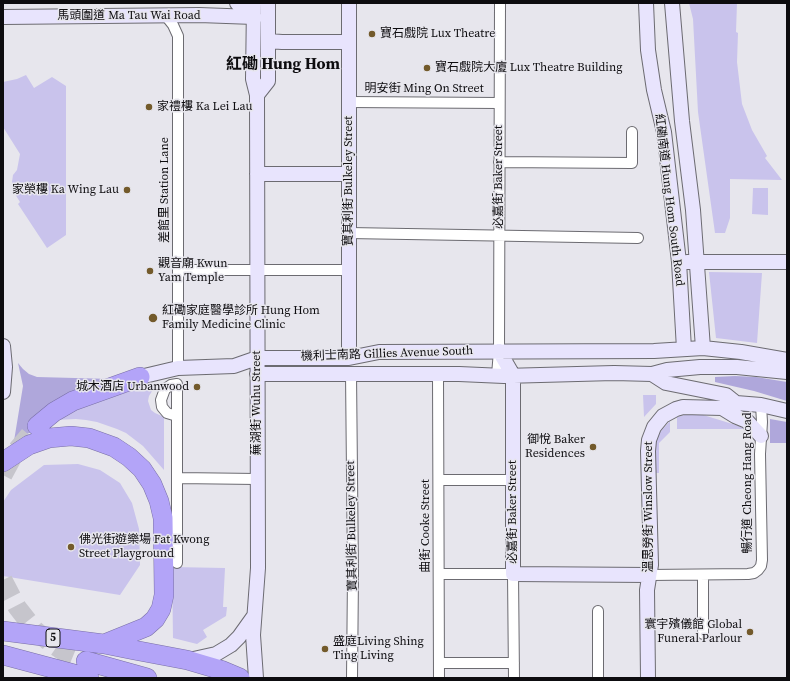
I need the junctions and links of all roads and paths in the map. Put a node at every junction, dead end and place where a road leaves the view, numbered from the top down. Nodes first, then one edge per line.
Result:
1 (237, 3) edge
2 (268, 3) edge
3 (349, 3) edge
4 (500, 3) edge
5 (646, 3) edge
6 (672, 3) edge
7 (254, 10) edge
8 (165, 15) junction
9 (3, 17) edge
10 (268, 41) junction
11 (349, 42) junction
12 (257, 96) junction
13 (349, 102) junction
14 (499, 103) junction
15 (632, 132) dead end
16 (499, 162) junction
17 (257, 174) junction
18 (349, 174) junction
19 (349, 233) junction
20 (499, 236) junction
21 (638, 238) dead end
22 (679, 262) junction
23 (697, 262) junction
24 (787, 262) edge
25 (178, 270) junction
26 (257, 270) junction
27 (349, 270) junction
28 (3, 346) edge
29 (703, 348) junction
30 (684, 349) junction
31 (498, 351) junction
32 (257, 358) junction
33 (349, 358) junction
34 (787, 360) edge
35 (700, 366) junction
36 (178, 368) junction
37 (787, 372) edge
38 (351, 373) junction
39 (257, 374) junction
40 (438, 374) junction
41 (652, 374) junction
42 (497, 375) junction
43 (513, 375) junction
44 (140, 377) joint
45 (3, 392) edge
46 (736, 402) junction
47 (761, 405) junction
48 (722, 408) junction
49 (787, 411) edge
50 (177, 416) dead end
51 (37, 426) tunnel mouth
52 (761, 436) junction
53 (3, 462) edge
54 (177, 478) junction
55 (258, 479) junction
56 (439, 480) junction
57 (513, 480) junction
58 (177, 563) dead end
59 (439, 574) junction
60 (513, 574) junction
61 (649, 575) junction
62 (703, 575) junction
63 (598, 611) dead end
64 (255, 614) junction
65 (3, 631) edge
66 (704, 634) dead end
67 (104, 644) junction
68 (3, 655) edge
69 (187, 660) junction
70 (439, 663) junction
71 (514, 663) junction
72 (87, 670) edge
73 (147, 678) edge
74 (209, 678) edge
75 (240, 678) edge
76 (256, 678) edge
77 (352, 678) edge
78 (439, 678) edge
79 (514, 678) edge
80 (598, 678) edge
81 (648, 678) edge

1 - 7 main road
2 - 10 main road
3 - 11 main road, 寶其利街 Bulkeley Street
4 - 14 street, 必嘉街 Baker Street
5 - 22 main road, 紅磡南道 Hung Hom South Road
6 - 23 main road, 紅磡南道 Hung Hom South Road
7 - 8 main road, 馬頭圍道 Ma Tau Wai Road
7 - 10 main road
7 - 12 main road, 蕪湖街 Wuhu Street
8 - 9 main road, 馬頭圍道 Ma Tau Wai Road
8 - 25 street, 差館里 Station Lane
10 - 11 main road
10 - 12 main road
11 - 13 main road, 寶其利街 Bulkeley Street
12 - 17 main road, 蕪湖街 Wuhu Street
13 - 14 street, 明安街 Ming On Street
13 - 18 main road, 寶其利街 Bulkeley Street
14 - 16 street, 必嘉街 Baker Street
15 - 16 street
16 - 20 street, 必嘉街 Baker Street
17 - 18 main road
17 - 26 main road, 蕪湖街 Wuhu Street
18 - 19 main road, 寶其利街 Bulkeley Street
19 - 20 street
19 - 27 main road, 寶其利街 Bulkeley Street
20 - 21 street
20 - 31 street, 必嘉街 Baker Street
22 - 23 main road
22 - 30 main road, 紅磡南道 Hung Hom South Road
23 - 24 main road
23 - 29 main road, 紅磡南道 Hung Hom South Road
25 - 26 street
25 - 36 street, 差館里 Station Lane
26 - 27 street
26 - 32 main road, 蕪湖街 Wuhu Street
27 - 33 main road, 寶其利街 Bulkeley Street
28 - 45 main road
29 - 30 main road, 機利士南路 Gillies Avenue South
29 - 34 main road, 機利士南路 Gillies Avenue South
30 - 31 main road, 機利士南路 Gillies Avenue South
30 - 35 main road
31 - 33 main road, 機利士南路 Gillies Avenue South
31 - 42 street, 必嘉街 Baker Street
31 - 43 main road
32 - 33 main road, 機利士南路 Gillies Avenue South
32 - 36 main road, 機利士南路 Gillies Avenue South
32 - 39 main road, 蕪湖街 Wuhu Street
35 - 37 main road, 機利士南路 Gillies Avenue South
35 - 41 main road, 機利士南路 Gillies Avenue South
36 - 44 main road, 機利士南路 Gillies Avenue South
38 - 39 main road, 機利士南路 Gillies Avenue South
38 - 40 main road, 機利士南路 Gillies Avenue South
38 - 77 street, 寶其利街 Bulkeley Street
39 - 55 main road, 蕪湖街 Wuhu Street
40 - 42 main road, 機利士南路 Gillies Avenue South
40 - 56 street, 曲街 Cooke Street
41 - 43 main road, 機利士南路 Gillies Avenue South
41 - 46 main road
42 - 43 main road, 機利士南路 Gillies Avenue South
43 - 57 main road, 必嘉街 Baker Street
44 - 51 highway
46 - 47 main road
46 - 48 main road, 溫思勞街 Winslow Street
47 - 49 main road
47 - 52 street, 暢行道 Cheong Hang Road
48 - 52 main road
48 - 61 main road, 溫思勞街 Winslow Street
50 - 54 street
52 - 62 street, 暢行道 Cheong Hang Road
53 - 67 highway
54 - 55 street
54 - 58 street
55 - 64 main road, 蕪湖街 Wuhu Street
56 - 57 street
56 - 59 street, 曲街 Cooke Street
57 - 60 main road, 必嘉街 Baker Street
59 - 60 street
59 - 70 street, 曲街 Cooke Street
60 - 61 main road
60 - 71 street, 必嘉街 Baker Street
61 - 62 street, 暢行道 Cheong Hang Road
61 - 81 main road, 溫思勞街 Winslow Street
62 - 66 street
63 - 80 street
64 - 69 main road
64 - 76 main road, 蕪湖街 Wuhu Street
65 - 67 highway, 5
67 - 69 highway, 5
68 - 72 highway
69 - 74 highway, 5
69 - 75 highway, 5
70 - 71 street
70 - 78 street, 曲街 Cooke Street
71 - 79 street, 必嘉街 Baker Street
72 - 73 highway

